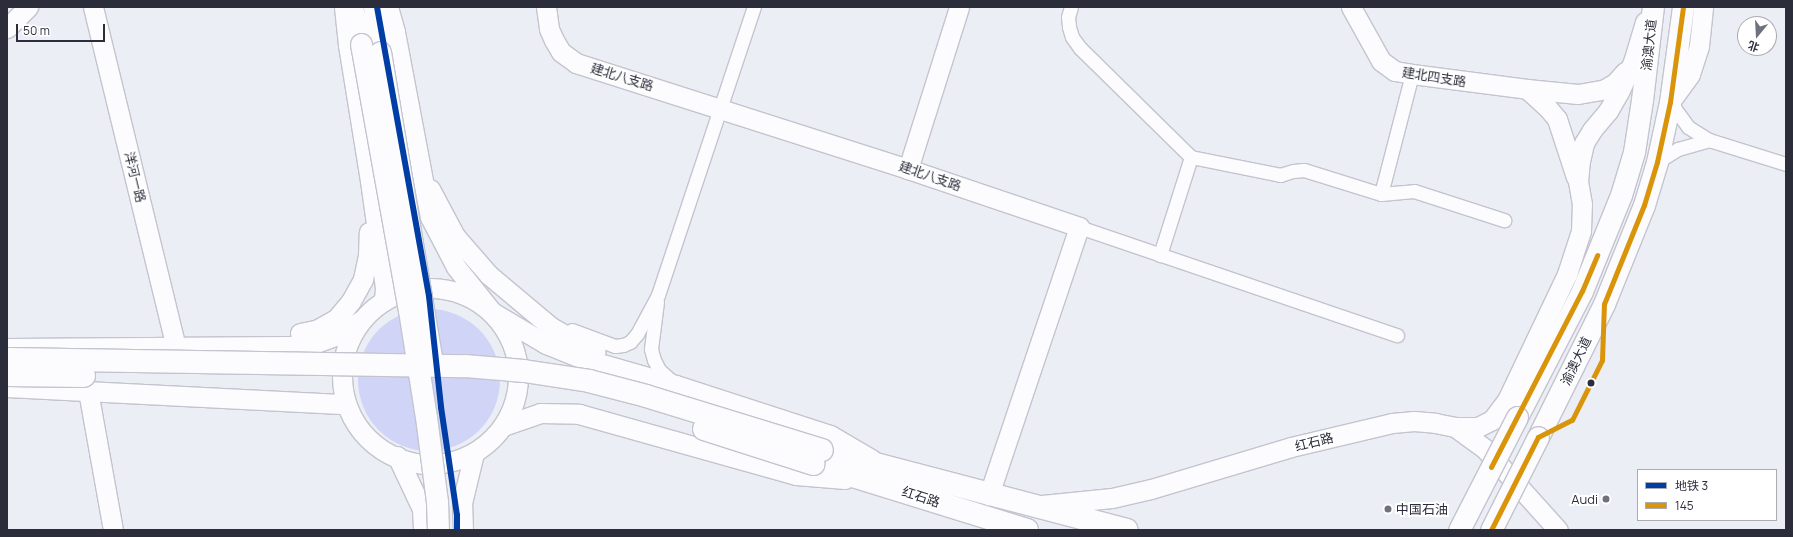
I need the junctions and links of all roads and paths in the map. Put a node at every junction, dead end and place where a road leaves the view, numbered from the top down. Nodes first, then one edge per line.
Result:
1 (28, 7) edge
2 (93, 7) edge
3 (344, 7) edge
4 (352, 7) edge
5 (374, 7) edge
6 (388, 7) edge
7 (546, 7) edge
8 (754, 7) edge
9 (960, 7) edge
10 (1071, 7) edge
11 (1351, 7) edge
12 (1651, 7) edge
13 (1683, 7) edge
14 (1704, 7) edge
15 (7, 28) edge
16 (1633, 62) junction
17 (1412, 74) junction
18 (1527, 90) junction
19 (1670, 102) junction
20 (719, 108) junction
21 (1709, 140) junction
22 (1191, 157) junction
23 (1658, 162) junction
24 (1786, 164) edge
25 (908, 169) junction
26 (422, 173) junction
27 (370, 181) junction
28 (1578, 182) junction
29 (1382, 194) junction
30 (1504, 220) dead end
31 (1079, 227) junction
32 (1160, 254) junction
33 (658, 295) junction
34 (384, 300) junction
35 (524, 306) junction
36 (492, 312) junction
37 (361, 321) junction
38 (1397, 335) dead end
39 (176, 347) junction
40 (226, 347) junction
41 (7, 348) edge
42 (7, 360) edge
43 (636, 373) junction
44 (7, 375) edge
45 (676, 385) junction
46 (7, 388) edge
47 (88, 391) junction
48 (346, 404) junction
49 (503, 426) junction
50 (1455, 427) junction
51 (474, 453) junction
52 (397, 456) junction
53 (818, 457) junction
54 (879, 475) junction
55 (989, 495) junction
56 (1033, 506) junction
57 (113, 530) edge
58 (423, 530) edge
59 (438, 530) edge
60 (452, 530) edge
61 (463, 530) edge
62 (1027, 530) edge
63 (1127, 530) edge
64 (1459, 530) edge
65 (1491, 530) edge
66 (1558, 530) edge

1 - 15 street
2 - 39 street, 洋河一路
3 - 27 street
4 - 59 main road, bridge
5 - 60 main road, bridge
6 - 26 street
7 - 20 street, 建北八支路
8 - 20 street
9 - 25 street
10 - 22 street
11 - 17 street, 建北四支路
12 - 16 street
12 - 64 main road, 渝澳大道, bridge
13 - 19 main road, 渝澳大道
14 - 19 street
16 - 18 street, 建北四支路
16 - 28 street
17 - 18 street, 建北四支路
17 - 29 street
18 - 28 street
19 - 21 street
19 - 23 main road, 渝澳大道
20 - 25 street, 建北八支路
20 - 33 street
21 - 23 street
21 - 24 street
22 - 29 street
22 - 32 street
23 - 65 main road, 渝澳大道, bridge
25 - 31 street, 建北八支路
26 - 35 street
26 - 36 street
27 - 34 street
27 - 40 street
28 - 50 street
29 - 30 street
31 - 32 street
31 - 55 street
32 - 38 street
33 - 35 street
33 - 45 street
34 - 36 street
34 - 37 street
35 - 43 street
36 - 43 street
36 - 49 street
37 - 40 street
37 - 48 street
39 - 40 street
39 - 41 street
42 - 53 highway, bridge
43 - 45 street
44 - 53 highway, bridge
45 - 54 street
46 - 47 street
47 - 48 street
47 - 57 street
48 - 52 street
49 - 51 street
49 - 54 street
50 - 56 street, 红石路
50 - 66 street, 红石路
51 - 52 street
51 - 61 street
52 - 58 street
53 - 54 highway, 红石路
54 - 55 highway, 红石路
54 - 62 highway, 红石路
55 - 56 highway, 红石路
56 - 63 highway, 红石路

